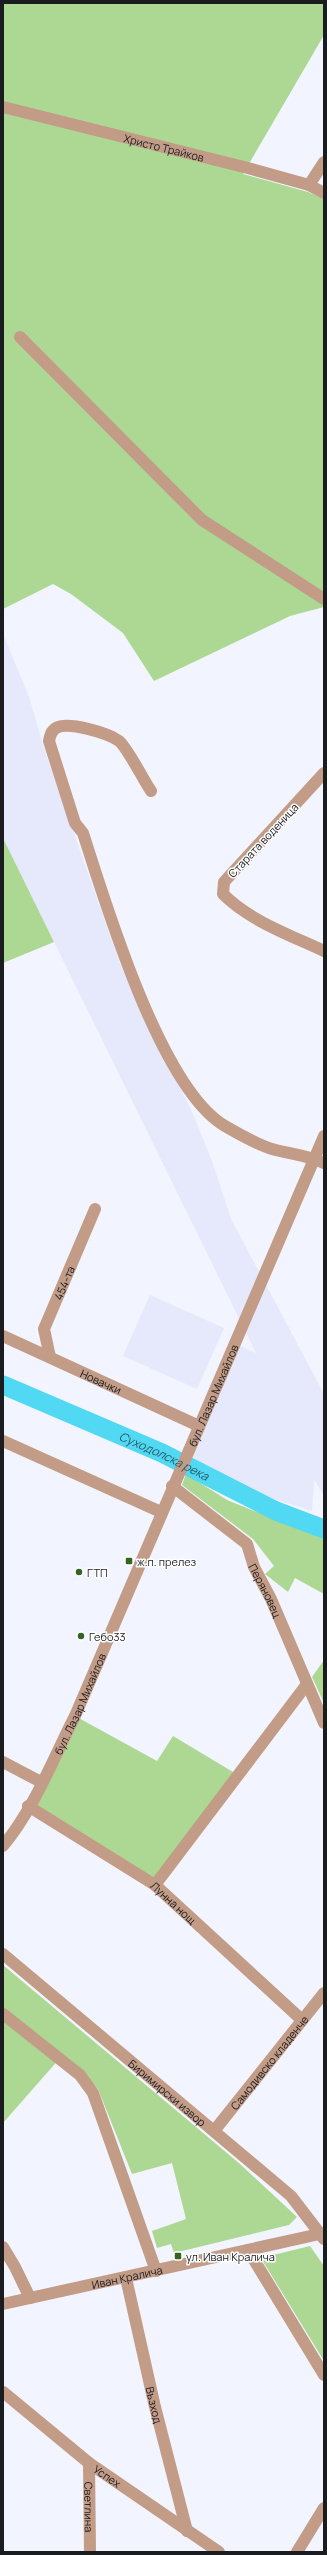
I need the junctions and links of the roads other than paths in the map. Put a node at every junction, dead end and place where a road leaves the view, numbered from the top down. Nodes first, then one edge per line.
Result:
1 (3, 107) edge
2 (324, 162) edge
3 (309, 185) junction
4 (324, 193) edge
5 (20, 337) dead end
6 (324, 599) edge
7 (324, 773) edge
8 (151, 791) dead end
9 (324, 951) edge
10 (324, 1136) edge
11 (319, 1161) edge
12 (95, 1209) dead end
13 (3, 1336) edge
14 (50, 1357) junction
15 (199, 1426) junction
16 (4, 1444) edge
17 (173, 1483) junction
18 (161, 1512) junction
19 (307, 1684) junction
20 (324, 1723) edge
21 (3, 1762) edge
22 (42, 1782) junction
23 (28, 1806) junction
24 (3, 1846) edge
25 (154, 1885) junction
26 (3, 1954) edge
27 (324, 1993) edge
28 (3, 2014) edge
29 (302, 2020) junction
30 (214, 2131) junction
31 (323, 2234) edge
32 (3, 2247) edge
33 (248, 2250) junction
34 (156, 2271) junction
35 (126, 2278) junction
36 (30, 2298) junction
37 (3, 2304) edge
38 (324, 2375) edge
39 (3, 2392) edge
40 (89, 2463) junction
41 (324, 2508) edge
42 (187, 2531) junction
43 (90, 2552) edge
44 (219, 2552) edge
45 (297, 2552) edge

1 - 3 street, Христо Трайков
2 - 3 street
3 - 4 street, Христо Трайков
5 - 6 street
7 - 9 street, Старата воденица
8 - 11 street
10 - 11 street, бул. Лазар Михайлов
11 - 15 street, бул. Лазар Михайлов
12 - 14 street, 454-та
13 - 14 street, Новачки
14 - 15 street, Новачки
15 - 17 street, бул. Лазар Михайлов
16 - 18 street
17 - 18 street, бул. Лазар Михайлов
17 - 19 street, Перяновец
18 - 22 street, бул. Лазар Михайлов
19 - 20 street, Перяновец
19 - 25 street
21 - 22 street
22 - 23 street, бул. Лазар Михайлов
23 - 24 street, бул. Лазар Михайлов
23 - 25 street, Лунна нощ
25 - 29 street, Лунна нощ
26 - 30 street, Биримирски извор
27 - 29 street, Самодивско кладенче
28 - 34 street
29 - 30 street, Самодивско кладенче
30 - 31 street, Биримирски извор
31 - 33 street, Иван Кралича
32 - 36 street
33 - 34 street, Иван Кралича
33 - 38 street
34 - 35 street, Иван Кралича
35 - 36 street, Иван Кралича
35 - 42 street, Възход
36 - 37 street, Иван Кралича
39 - 40 street, Успех
40 - 42 street, Успех
40 - 43 street, Светлина
41 - 45 street
42 - 44 street, Успех

